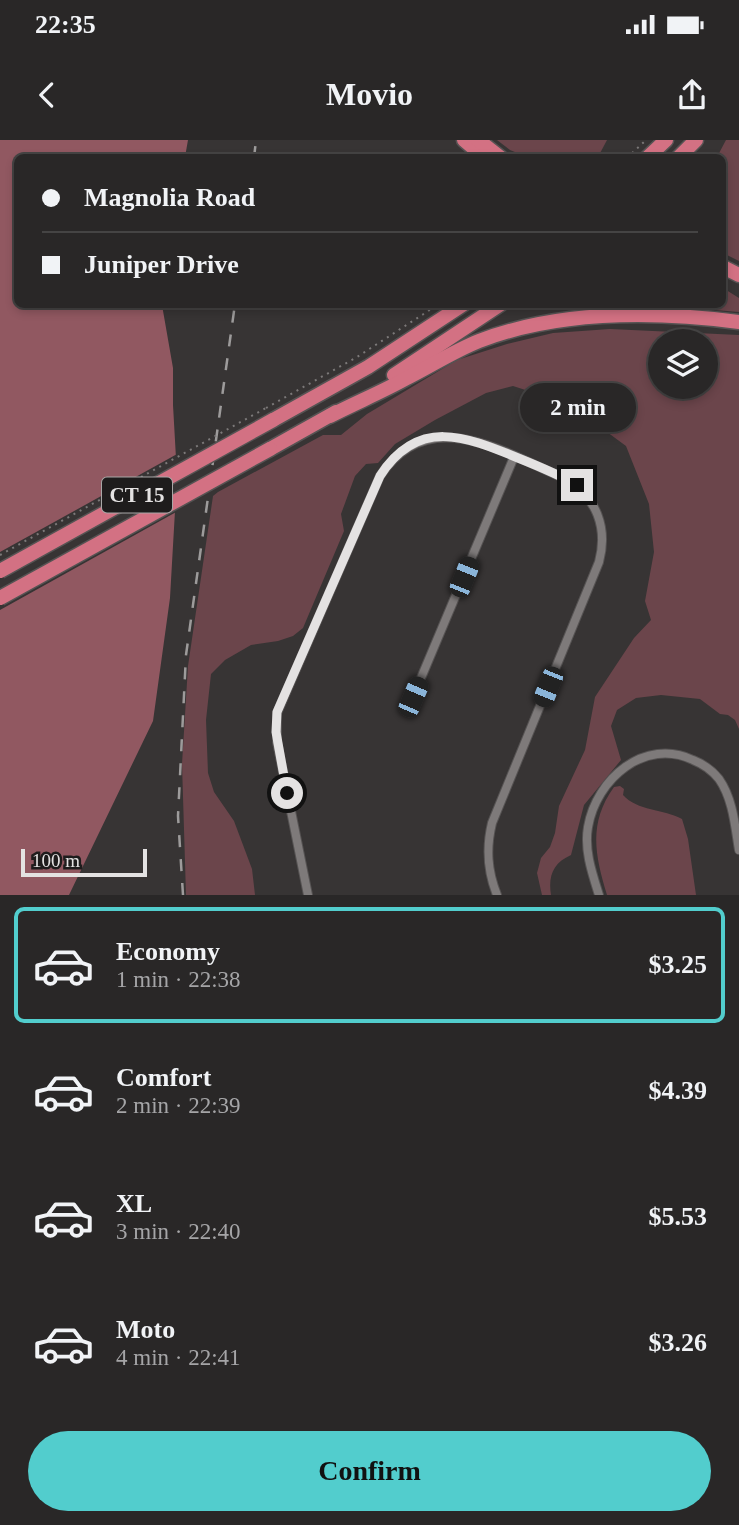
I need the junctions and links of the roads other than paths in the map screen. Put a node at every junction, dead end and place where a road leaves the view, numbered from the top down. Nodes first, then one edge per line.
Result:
1 (464, 140) edge
2 (478, 140) edge
3 (666, 140) edge
4 (696, 140) edge
5 (480, 154) edge
6 (496, 154) edge
7 (651, 154) edge
8 (682, 154) edge
9 (458, 308) edge
10 (495, 308) edge
11 (739, 322) edge
12 (330, 416) junction
13 (514, 457) junction
14 (0, 571) edge
15 (0, 598) edge
16 (413, 697) dead end
17 (739, 850) edge
18 (308, 895) edge
19 (497, 895) edge
20 (599, 895) edge

1 - 5 highway
2 - 6 highway
3 - 7 highway
4 - 8 highway
9 - 14 highway, CT 15, bridge
10 - 12 highway, CT 15
11 - 12 highway
12 - 15 highway, CT 15, bridge
13 - 16 street
13 - 18 street
13 - 19 street
17 - 20 street

